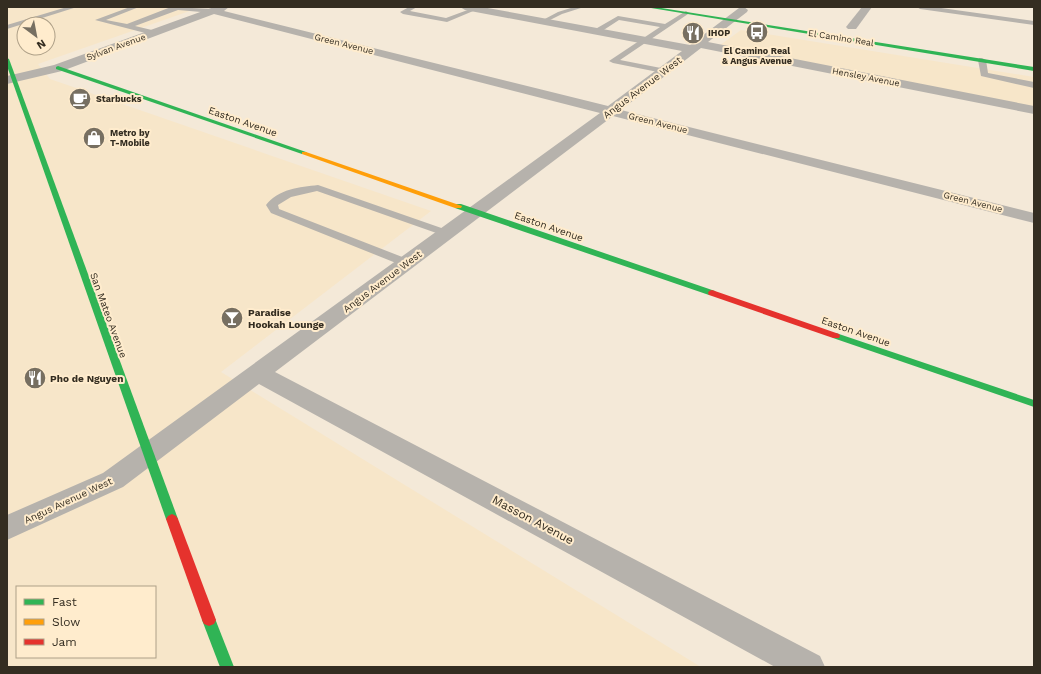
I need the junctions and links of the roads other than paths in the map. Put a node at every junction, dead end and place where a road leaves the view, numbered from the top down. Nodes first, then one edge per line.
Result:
1 (74, 7) edge
2 (136, 7) edge
3 (174, 7) edge
4 (414, 7) edge
5 (581, 7) edge
6 (647, 7) edge
7 (867, 7) edge
8 (920, 7) edge
9 (971, 7) edge
10 (177, 8) edge
11 (470, 8) edge
12 (218, 9) edge
13 (747, 11) dead end
14 (686, 13) junction
15 (731, 14) junction
16 (1034, 16) edge
17 (544, 21) junction
18 (1034, 23) edge
19 (128, 26) junction
20 (667, 26) junction
21 (848, 26) joint
22 (7, 27) edge
23 (866, 29) dead end
24 (596, 31) junction
25 (152, 33) junction
26 (646, 40) junction
27 (695, 46) junction
28 (7, 59) edge
29 (982, 60) junction
30 (58, 68) junction
31 (1034, 69) edge
32 (663, 71) junction
33 (10, 79) edge
34 (1034, 84) edge
35 (1034, 110) edge
36 (611, 111) junction
37 (474, 212) junction
38 (1034, 218) edge
39 (446, 233) junction
40 (406, 263) junction
41 (258, 373) junction
42 (1034, 404) edge
43 (148, 455) junction
44 (7, 528) edge
45 (227, 667) edge
46 (808, 667) edge

1 - 22 lane
2 - 19 lane
3 - 10 lane
4 - 11 lane
5 - 17 lane
6 - 14 street, El Camino Real
7 - 21 street
8 - 18 lane
9 - 16 lane
10 - 12 lane
10 - 19 lane
11 - 17 street, Hensley Avenue
12 - 25 street, Sylvan Avenue
12 - 36 street, Green Avenue
13 - 15 street, Angus Avenue West
14 - 15 street, El Camino Real
14 - 20 lane
15 - 27 street, Angus Avenue West
15 - 29 street, El Camino Real
17 - 24 street, Hensley Avenue
19 - 25 lane
20 - 24 lane
20 - 26 lane
21 - 23 street, El Camino Real
24 - 26 street, Hensley Avenue
25 - 30 street, Sylvan Avenue
26 - 27 street, Hensley Avenue
26 - 32 lane
27 - 32 street, Angus Avenue West
27 - 35 street, Hensley Avenue
28 - 33 street, San Mateo Avenue
29 - 31 street, El Camino Real
29 - 34 lane
30 - 33 street, Sylvan Avenue
30 - 37 street, Easton Avenue
32 - 36 street, Angus Avenue West
33 - 43 street, San Mateo Avenue
36 - 37 street, Angus Avenue West
36 - 38 street, Green Avenue
37 - 39 street, Angus Avenue West
37 - 42 street, Easton Avenue
39 - 40 street, Angus Avenue West
39 - 40 lane
40 - 41 street, Angus Avenue West
41 - 43 street, Angus Avenue West
41 - 46 street, Masson Avenue
43 - 44 street, Angus Avenue West
43 - 45 street, San Mateo Avenue

